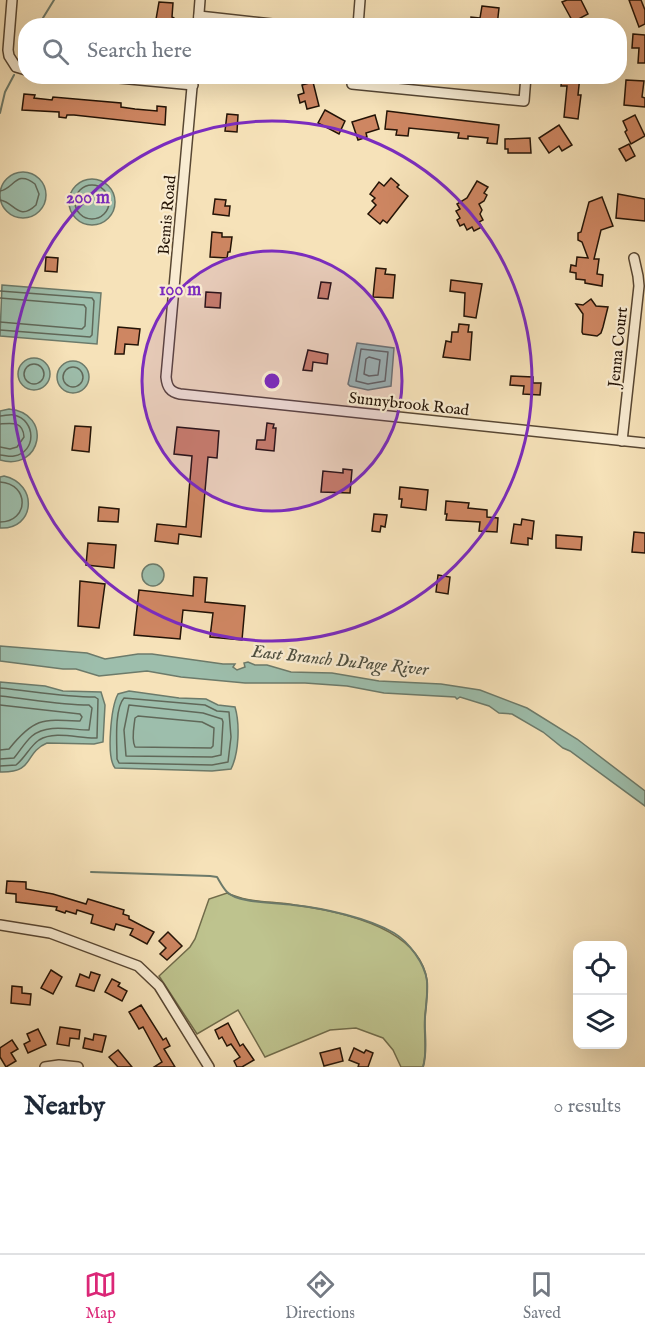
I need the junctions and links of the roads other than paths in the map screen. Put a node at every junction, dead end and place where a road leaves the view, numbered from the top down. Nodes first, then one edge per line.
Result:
1 (12, 0) edge
2 (200, 0) edge
3 (360, 0) edge
4 (198, 18) edge
5 (359, 18) edge
6 (18, 65) edge
7 (193, 84) edge
8 (386, 84) edge
9 (525, 84) edge
10 (634, 258) dead end
11 (170, 390) joint
12 (622, 441) junction
13 (645, 443) edge
14 (0, 925) edge
15 (45, 1067) edge
16 (78, 1067) edge
17 (210, 1067) edge

1 - 6 street
2 - 4 street
3 - 5 street
7 - 11 street, Bemis Road
8 - 9 street
10 - 12 street, Jenna Court
11 - 12 street, Sunnybrook Road
12 - 13 street, Sunnybrook Road
14 - 17 street
15 - 16 street

